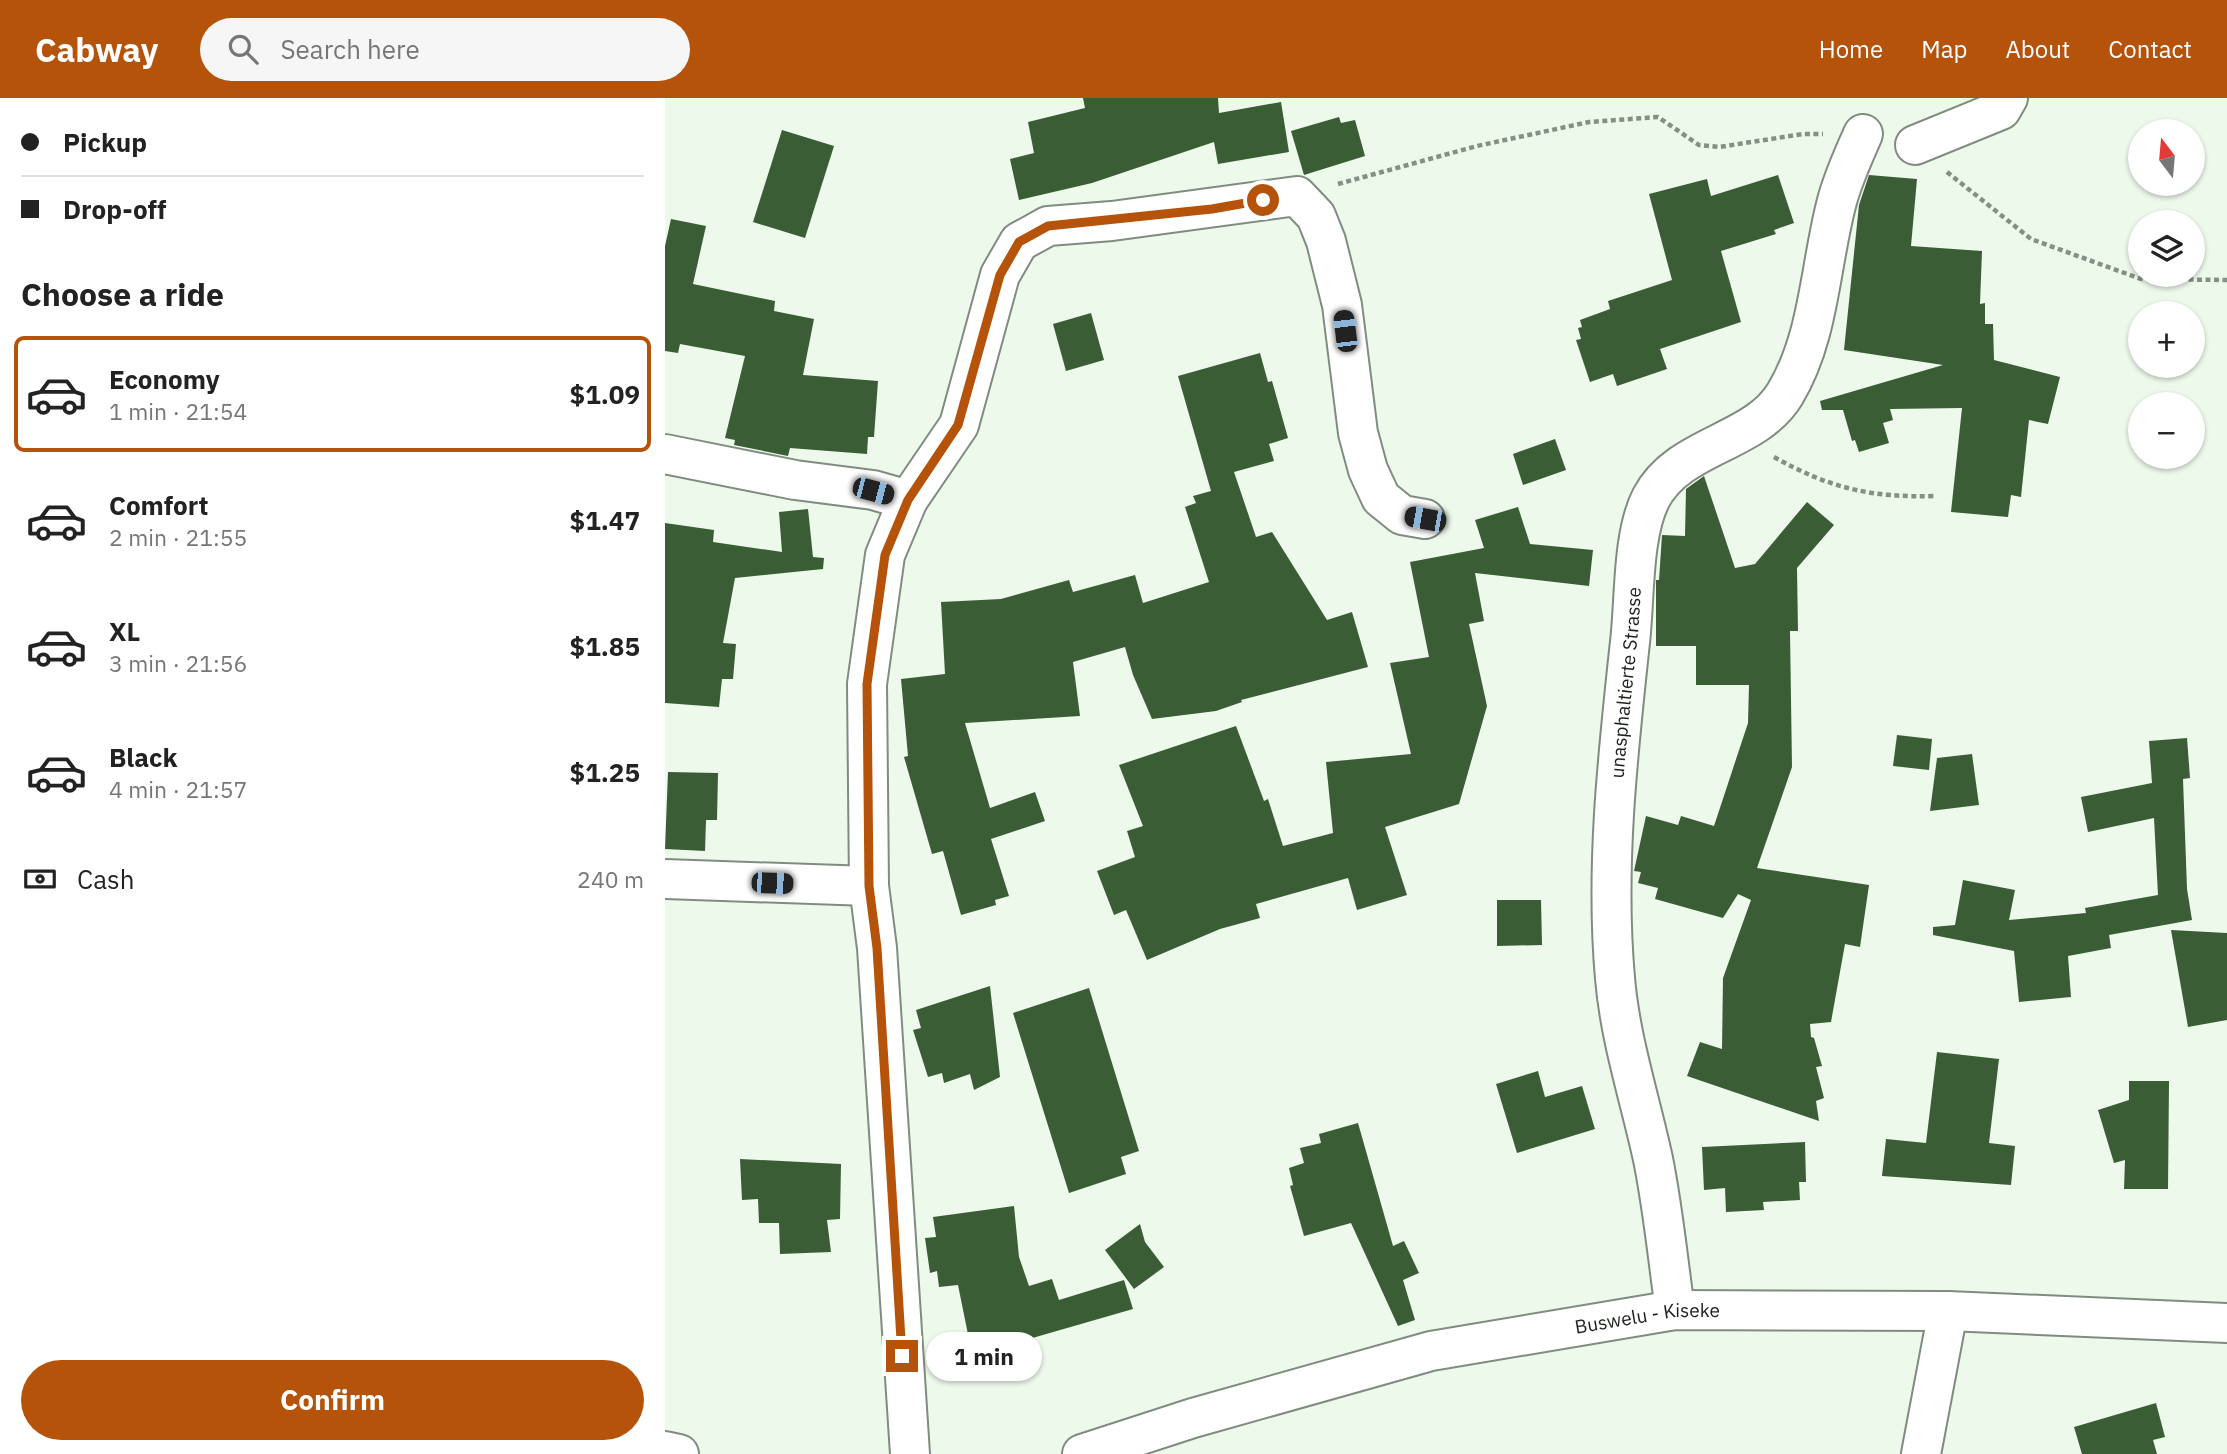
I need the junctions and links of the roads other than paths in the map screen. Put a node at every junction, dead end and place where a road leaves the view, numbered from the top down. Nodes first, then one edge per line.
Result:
1 (2008, 98) edge
2 (1863, 134) road end
3 (1915, 145) road end
4 (665, 454) edge
5 (908, 500) junction
6 (1425, 519) dead end
7 (665, 879) edge
8 (869, 886) junction
9 (1675, 1310) junction
10 (1948, 1311) junction
11 (2227, 1323) edge
12 (665, 1451) edge
13 (679, 1454) edge
14 (909, 1454) edge
15 (1082, 1454) edge
16 (1921, 1454) edge

1 - 3 street
2 - 9 street, unasphaltierte Strasse
4 - 5 street
5 - 6 street
5 - 8 street
7 - 8 street
8 - 14 street
9 - 10 street, Buswelu - Kiseke
9 - 15 street, Buswelu - Kiseke
10 - 11 street, Buswelu - Kiseke
10 - 16 street
12 - 13 street

